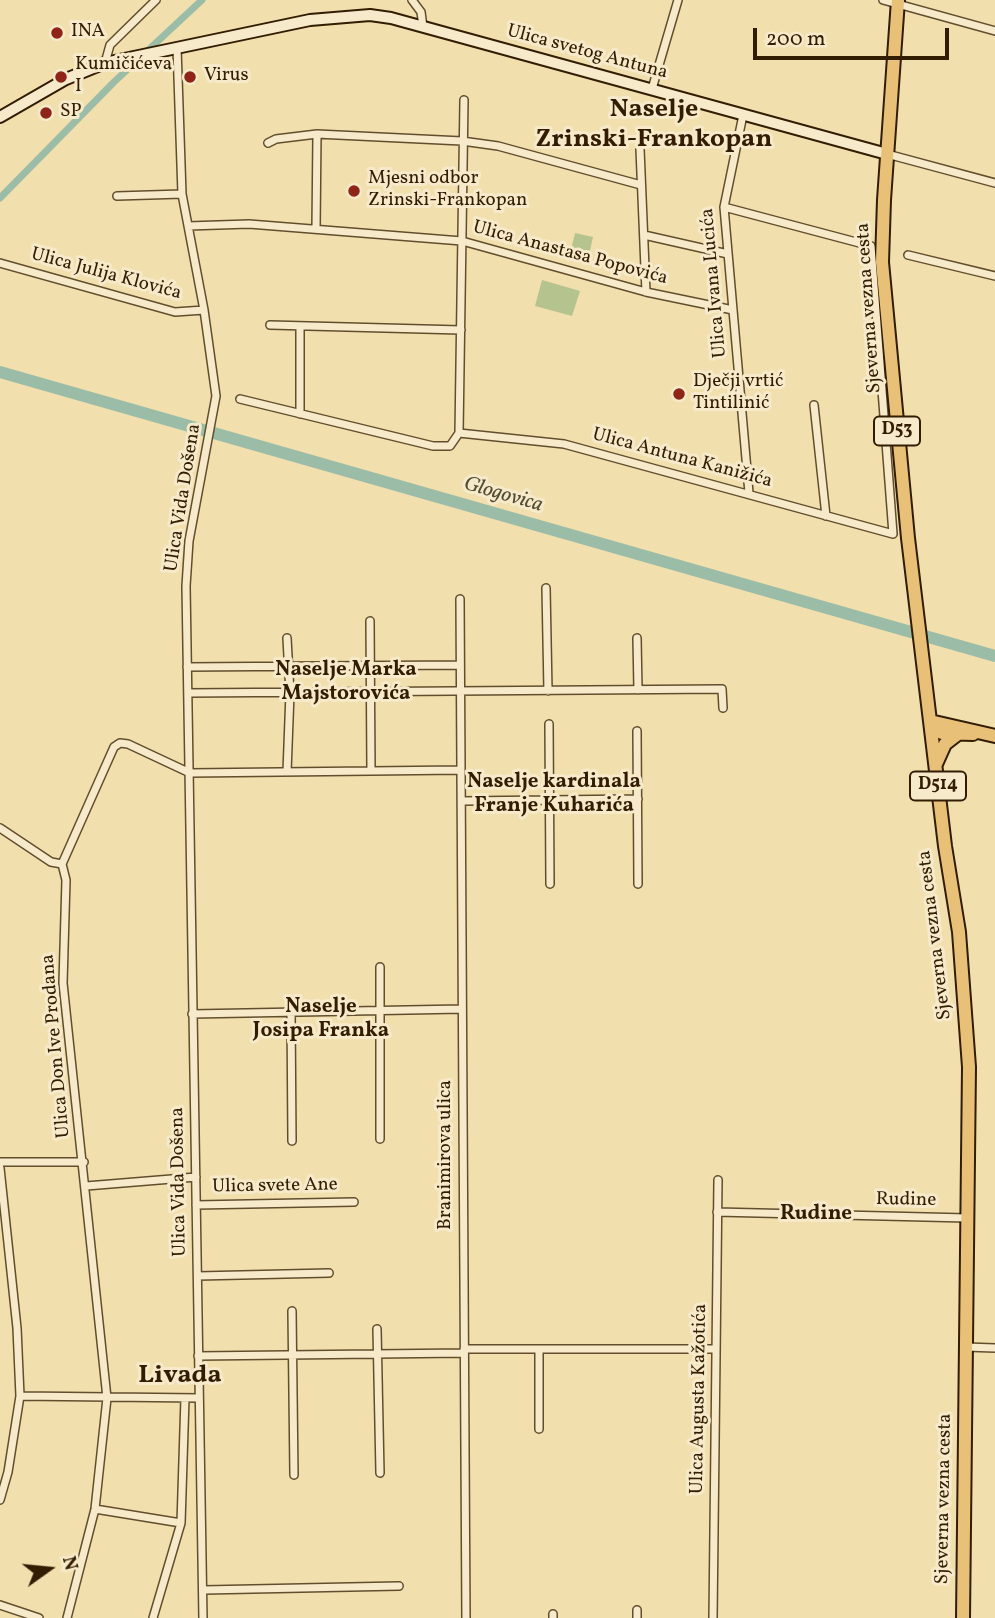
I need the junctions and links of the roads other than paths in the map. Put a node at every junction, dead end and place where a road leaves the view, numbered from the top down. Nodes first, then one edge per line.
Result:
1 (156, 0) edge
2 (412, 0) edge
3 (678, 0) edge
4 (883, 0) edge
5 (898, 2) edge
6 (424, 27) junction
7 (995, 31) edge
8 (171, 50) junction
9 (105, 63) junction
10 (652, 89) junction
11 (464, 100) dead end
12 (743, 115) junction
13 (0, 117) edge
14 (317, 134) junction
15 (462, 141) junction
16 (268, 143) dead end
17 (640, 149) dead end
18 (887, 154) junction
19 (995, 183) edge
20 (641, 185) junction
21 (182, 194) junction
22 (117, 196) dead end
23 (724, 207) junction
24 (188, 226) junction
25 (316, 229) junction
26 (643, 234) junction
27 (462, 241) junction
28 (728, 254) junction
29 (908, 254) dead end
30 (0, 263) edge
31 (995, 276) edge
32 (646, 292) junction
33 (204, 310) junction
34 (733, 310) junction
35 (270, 325) dead end
36 (300, 327) junction
37 (461, 330) junction
38 (240, 399) dead end
39 (814, 405) dead end
40 (300, 414) junction
41 (459, 433) junction
42 (893, 448) junction
43 (749, 493) junction
44 (826, 516) junction
45 (546, 588) dead end
46 (460, 599) dead end
47 (370, 621) dead end
48 (287, 638) dead end
49 (637, 638) dead end
50 (459, 665) junction
51 (288, 666) junction
52 (371, 666) junction
53 (187, 667) junction
54 (638, 690) junction
55 (548, 691) junction
56 (460, 692) junction
57 (290, 693) junction
58 (371, 693) junction
59 (188, 694) junction
60 (723, 708) dead end
61 (549, 724) dead end
62 (930, 724) junction
63 (637, 731) dead end
64 (958, 734) junction
65 (990, 735) edge
66 (936, 768) junction
67 (461, 770) junction
68 (371, 771) junction
69 (287, 772) junction
70 (190, 773) junction
71 (549, 799) junction
72 (638, 799) junction
73 (462, 801) junction
74 (0, 828) edge
75 (62, 864) junction
76 (550, 884) dead end
77 (638, 884) dead end
78 (380, 967) dead end
79 (462, 1009) junction
80 (379, 1010) junction
81 (291, 1012) junction
82 (192, 1014) junction
83 (380, 1139) dead end
84 (292, 1142) dead end
85 (0, 1161) edge
86 (84, 1162) junction
87 (0, 1168) edge
88 (195, 1177) junction
89 (718, 1180) dead end
90 (86, 1186) junction
91 (354, 1202) dead end
92 (196, 1205) junction
93 (718, 1213) junction
94 (967, 1218) junction
95 (329, 1273) dead end
96 (198, 1276) junction
97 (292, 1311) dead end
98 (377, 1328) dead end
99 (966, 1347) junction
100 (995, 1348) edge
101 (539, 1349) junction
102 (716, 1349) junction
103 (464, 1351) junction
104 (378, 1354) junction
105 (292, 1355) junction
106 (198, 1356) junction
107 (20, 1396) junction
108 (107, 1398) junction
109 (185, 1398) junction
110 (199, 1398) junction
111 (540, 1429) dead end
112 (380, 1474) dead end
113 (294, 1475) dead end
114 (0, 1500) edge
115 (94, 1509) junction
116 (181, 1523) junction
117 (399, 1587) dead end
118 (204, 1590) junction
119 (0, 1605) edge
120 (39, 1618) edge
121 (67, 1618) edge
122 (153, 1618) edge
123 (203, 1618) edge
124 (466, 1618) edge
125 (713, 1618) edge
126 (963, 1618) edge

1 - 9 street
2 - 6 street
3 - 10 street
4 - 5 street
5 - 7 street
5 - 18 main road, Sjeverna vezna cesta / D53
6 - 8 main road, Ulica svetog Antuna
6 - 10 main road, Ulica svetog Antuna
8 - 9 main road, Ulica svetog Antuna
8 - 21 street, Ulica Vida Došena
9 - 13 main road, Ulica svetog Antuna
10 - 12 main road, Ulica svetog Antuna
11 - 15 street
12 - 18 main road, Ulica svetog Antuna
12 - 23 street, Ulica Ivana Lucića
14 - 15 street
14 - 16 street
14 - 25 street
15 - 20 street
15 - 27 street
17 - 20 street
18 - 19 street, Ulica svetog Antuna
18 - 42 main road, Sjeverna vezna cesta / D53
20 - 26 street
21 - 22 street
21 - 24 street, Ulica Vida Došena
23 - 28 street, Ulica Ivana Lucića
23 - 42 street
24 - 25 street, Ulica Anastasa Popovića
24 - 33 street, Ulica Vida Došena
25 - 27 street, Ulica Anastasa Popovića
26 - 28 street
26 - 32 street
27 - 32 street, Ulica Anastasa Popovića
27 - 37 street
28 - 34 street, Ulica Ivana Lucića
29 - 31 street
30 - 33 street, Ulica Julija Klovića
32 - 34 street, Ulica Anastasa Popovića
33 - 53 street, Ulica Vida Došena
34 - 43 street, Ulica Ivana Lucića
35 - 36 street
36 - 37 street
36 - 40 street
37 - 41 street
38 - 40 street
39 - 44 street
40 - 41 street
41 - 43 street, Ulica Antuna Kanižića
42 - 44 street, Ulica Antuna Kanižića
42 - 62 main road, Sjeverna vezna cesta / D53
43 - 44 street, Ulica Antuna Kanižića
45 - 55 street
46 - 50 street, Branimirova ulica
47 - 52 street
48 - 51 street
49 - 54 street
50 - 52 street
50 - 56 street, Branimirova ulica
51 - 52 street
51 - 53 street
51 - 57 street
52 - 58 street
53 - 59 street, Ulica Vida Došena
54 - 55 street
54 - 60 street
55 - 56 street
56 - 58 street
56 - 67 street, Branimirova ulica
57 - 58 street
57 - 59 street
57 - 69 street
58 - 68 street
59 - 70 street, Ulica Vida Došena
61 - 71 street
62 - 64 main road
62 - 65 main road
62 - 66 main road, Sjeverna vezna cesta / D514
63 - 72 street
64 - 65 main road
64 - 66 main road
66 - 94 main road, Sjeverna vezna cesta / D514
67 - 68 street
67 - 73 street, Branimirova ulica
68 - 69 street
69 - 70 street
70 - 75 street
70 - 82 street, Ulica Vida Došena
71 - 72 street
71 - 73 street
71 - 76 street
72 - 77 street
73 - 79 street, Branimirova ulica
74 - 75 street
75 - 86 street, Ulica Don Ive Prodana
78 - 80 street
79 - 80 street
79 - 103 street, Branimirova ulica
80 - 81 street
80 - 83 street
81 - 82 street
81 - 84 street
82 - 88 street, Ulica Vida Došena
85 - 86 street
86 - 90 street, Ulica Don Ive Prodana
87 - 107 street
88 - 90 street
88 - 92 street, Ulica Vida Došena
89 - 93 street, Ulica Augusta Kažotića
90 - 108 street, Ulica Don Ive Prodana
91 - 92 street, Ulica svete Ane
92 - 96 street, Ulica Vida Došena
93 - 94 street, Rudine
93 - 102 street, Ulica Augusta Kažotića
94 - 99 main road, Sjeverna vezna cesta / D514
95 - 96 street
96 - 106 street, Ulica Vida Došena
97 - 105 street
98 - 104 street
99 - 100 street
99 - 126 main road, Sjeverna vezna cesta / D514
101 - 102 street
101 - 103 street
101 - 111 street
102 - 125 street, Ulica Augusta Kažotića
103 - 104 street
103 - 124 street, Branimirova ulica
104 - 105 street
104 - 112 street
105 - 106 street
105 - 113 street
106 - 110 street, Ulica Vida Došena
107 - 108 street
107 - 114 street
108 - 109 street
108 - 115 street, Ulica Don Ive Prodana
109 - 110 street
109 - 116 street
110 - 118 street, Ulica Vida Došena
115 - 116 street
115 - 121 street, Ulica Don Ive Prodana
116 - 122 street
117 - 118 street
118 - 123 street, Ulica Vida Došena
119 - 120 street

